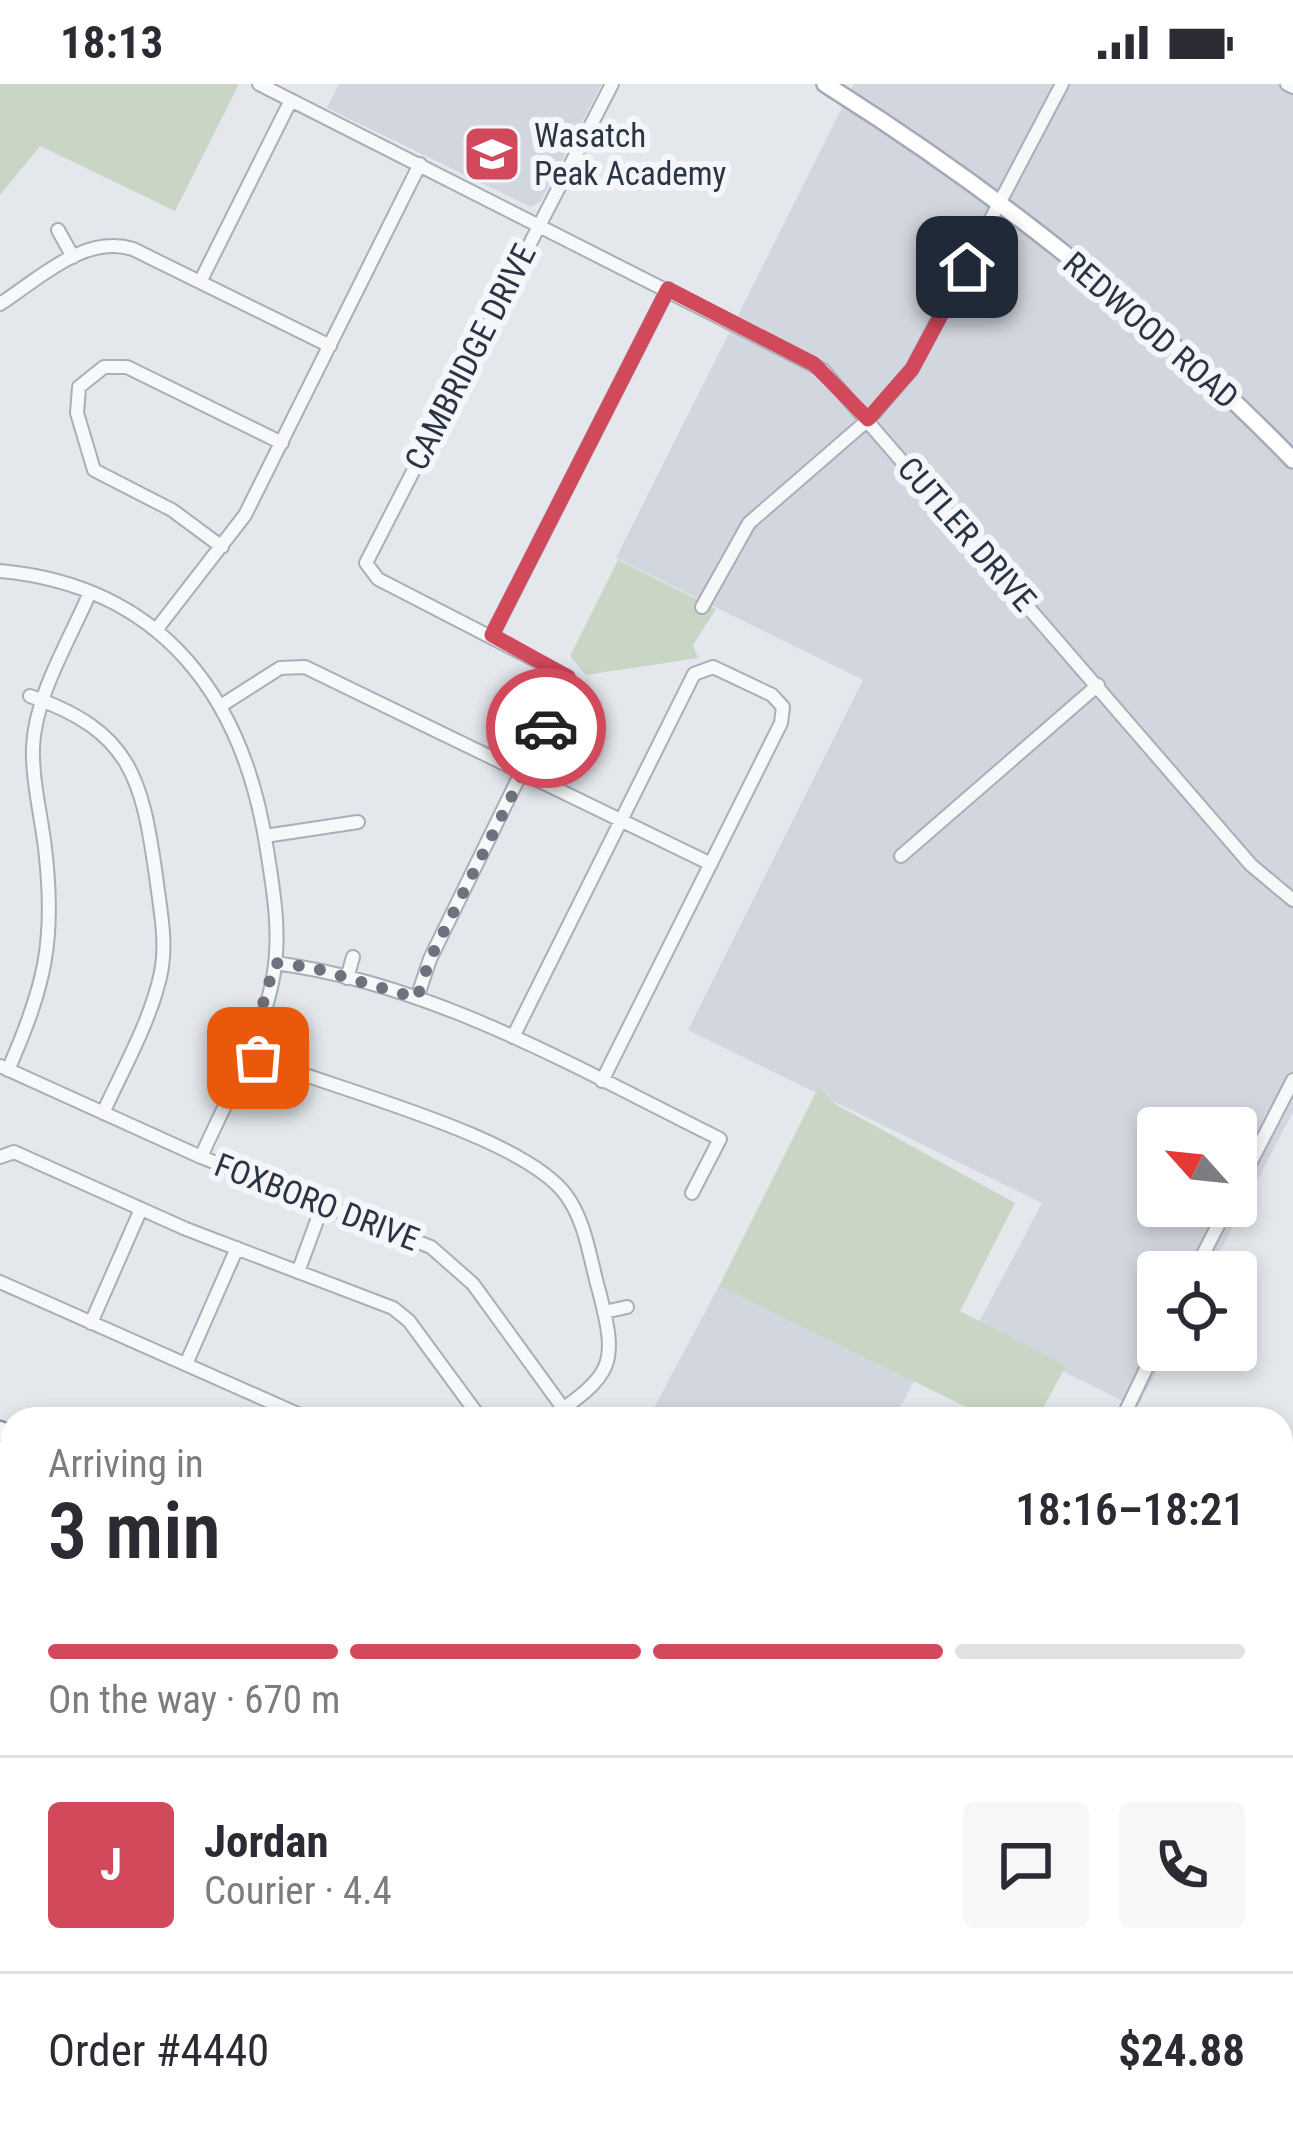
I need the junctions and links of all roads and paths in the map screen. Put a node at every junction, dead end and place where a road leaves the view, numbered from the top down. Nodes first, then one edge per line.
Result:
1 (259, 84) edge
2 (612, 84) edge
3 (825, 84) edge
4 (1062, 84) edge
5 (291, 100) junction
6 (420, 164) junction
7 (1000, 204) junction
8 (538, 223) junction
9 (58, 230) dead end
10 (73, 257) junction
11 (200, 282) junction
12 (668, 289) junction
13 (0, 304) edge
14 (330, 346) junction
15 (868, 419) junction
16 (282, 443) junction
17 (1293, 460) edge
18 (222, 548) junction
19 (0, 571) edge
20 (90, 592) junction
21 (702, 607) dead end
22 (156, 630) junction
23 (492, 635) junction
24 (1098, 685) junction
25 (37, 698) junction
26 (222, 704) junction
27 (524, 772) junction
28 (621, 820) junction
29 (358, 822) dead end
30 (265, 836) junction
31 (901, 856) dead end
32 (711, 864) junction
33 (1293, 900) edge
34 (353, 957) dead end
35 (275, 963) junction
36 (347, 978) junction
37 (417, 998) junction
38 (513, 1037) junction
39 (248, 1054) junction
40 (4, 1068) edge
41 (1293, 1080) edge
42 (602, 1081) junction
43 (104, 1113) junction
44 (1257, 1150) edge
45 (2, 1155) edge
46 (201, 1157) junction
47 (692, 1193) dead end
48 (323, 1204) junction
49 (142, 1209) junction
50 (237, 1248) junction
51 (298, 1272) junction
52 (0, 1282) edge
53 (627, 1306) dead end
54 (604, 1312) junction
55 (91, 1322) junction
56 (185, 1364) junction
57 (1145, 1371) edge
58 (282, 1407) edge
59 (472, 1407) edge
60 (562, 1407) edge
61 (574, 1407) edge
62 (1128, 1407) edge

1 - 5 street, CUTLER DRIVE
2 - 8 street, CAMBRIDGE DRIVE
3 - 7 main road, REDWOOD ROAD
4 - 7 street
5 - 6 street, CUTLER DRIVE
5 - 11 street
6 - 8 street, CUTLER DRIVE
6 - 14 street
7 - 15 street
7 - 17 main road, REDWOOD ROAD
8 - 12 street, CUTLER DRIVE
8 - 23 street, CAMBRIDGE DRIVE
9 - 10 street
10 - 11 street
10 - 13 street
11 - 14 street
12 - 15 street, CUTLER DRIVE
12 - 23 street
14 - 16 street
15 - 21 street
15 - 24 street, CUTLER DRIVE
16 - 18 street
16 - 18 street
18 - 22 street
19 - 20 street
20 - 22 street
20 - 25 street
22 - 26 street
23 - 27 street
24 - 31 street
24 - 33 street, CUTLER DRIVE
25 - 40 street
25 - 43 street
26 - 27 street
26 - 30 street
27 - 28 street
27 - 37 street
28 - 32 street
28 - 32 street
28 - 38 street
29 - 30 street
30 - 35 street
32 - 42 street
34 - 36 street
35 - 36 street
35 - 39 street
36 - 37 street
37 - 38 street
38 - 42 street
39 - 46 street
39 - 54 street
40 - 43 street, FOXBORO DRIVE
41 - 44 street
42 - 47 street
43 - 46 street, FOXBORO DRIVE
45 - 49 street
46 - 48 street, FOXBORO DRIVE
48 - 51 street
48 - 60 street, FOXBORO DRIVE
49 - 50 street
49 - 55 street
50 - 51 street
50 - 56 street
51 - 59 street
52 - 55 street
53 - 54 street
54 - 61 street
55 - 56 street
56 - 58 street
57 - 62 street

